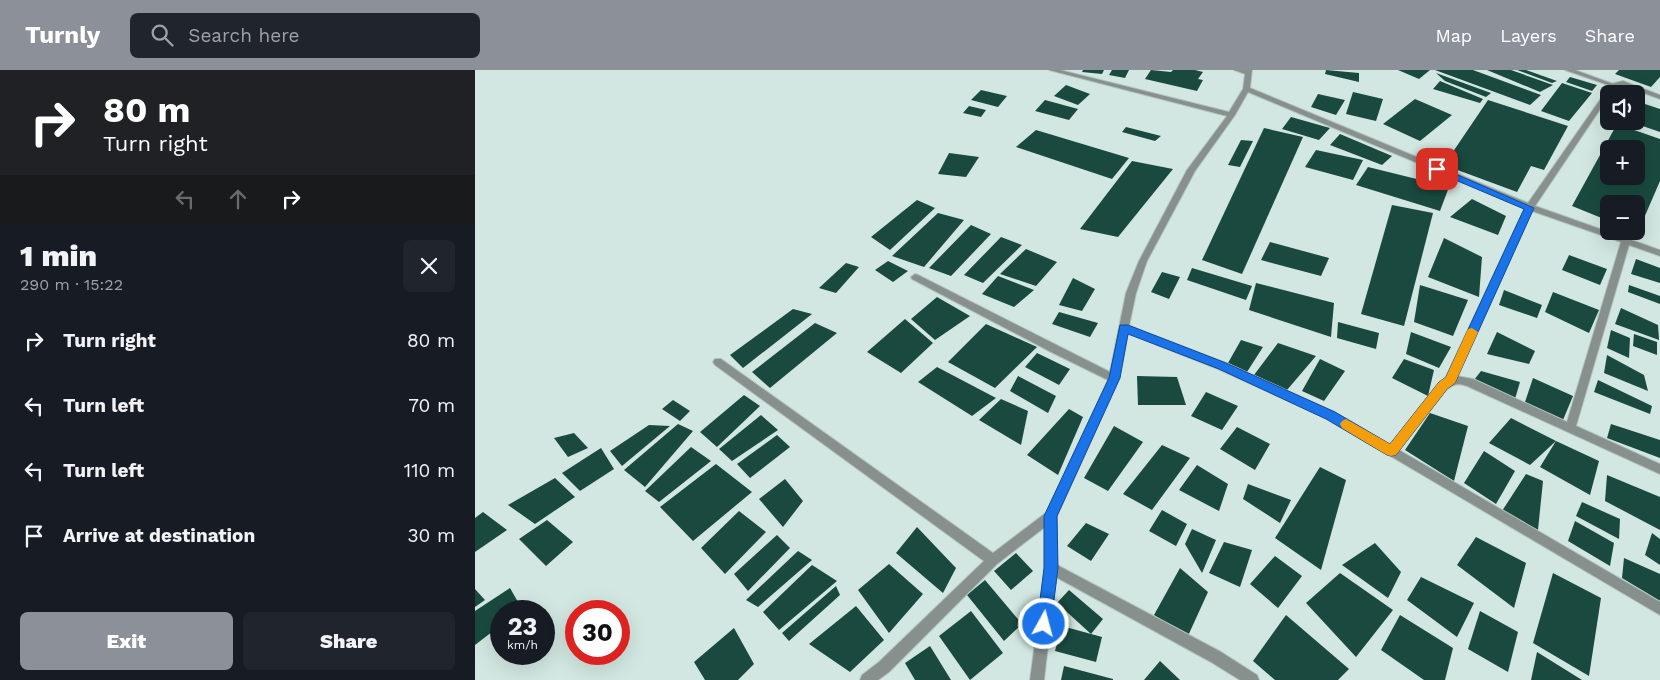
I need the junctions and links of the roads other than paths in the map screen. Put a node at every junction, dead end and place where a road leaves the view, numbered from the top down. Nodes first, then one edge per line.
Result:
1 (1052, 70) edge
2 (1237, 70) edge
3 (1568, 70) edge
4 (1249, 71) edge
5 (1613, 85) joint
6 (1629, 85) edge
7 (1246, 89) junction
8 (1645, 91) edge
9 (1660, 96) edge
10 (1600, 104) edge
11 (1231, 115) junction
12 (1530, 208) junction
13 (1600, 231) edge
14 (1626, 240) joint
15 (1660, 253) edge
16 (915, 277) dead end
17 (1124, 328) junction
18 (718, 362) dead end
19 (1114, 378) junction
20 (1451, 380) junction
21 (1570, 429) junction
22 (1391, 451) junction
23 (1660, 468) edge
24 (1051, 516) junction
25 (993, 560) junction
26 (1051, 568) junction
27 (1660, 609) edge
28 (867, 680) edge
29 (1037, 680) edge
30 (1252, 680) edge

1 - 11 street
2 - 4 street
3 - 5 street
4 - 7 street
5 - 6 street
7 - 11 street
7 - 12 street
8 - 9 street
10 - 12 street
11 - 17 street
12 - 13 street
12 - 20 street
14 - 15 street
14 - 21 street
16 - 19 street
17 - 19 street
17 - 22 street
18 - 25 street
19 - 24 street
20 - 21 street
20 - 22 street
21 - 23 street
22 - 27 street
24 - 25 street
24 - 26 street
25 - 28 street
26 - 29 street
26 - 30 street

